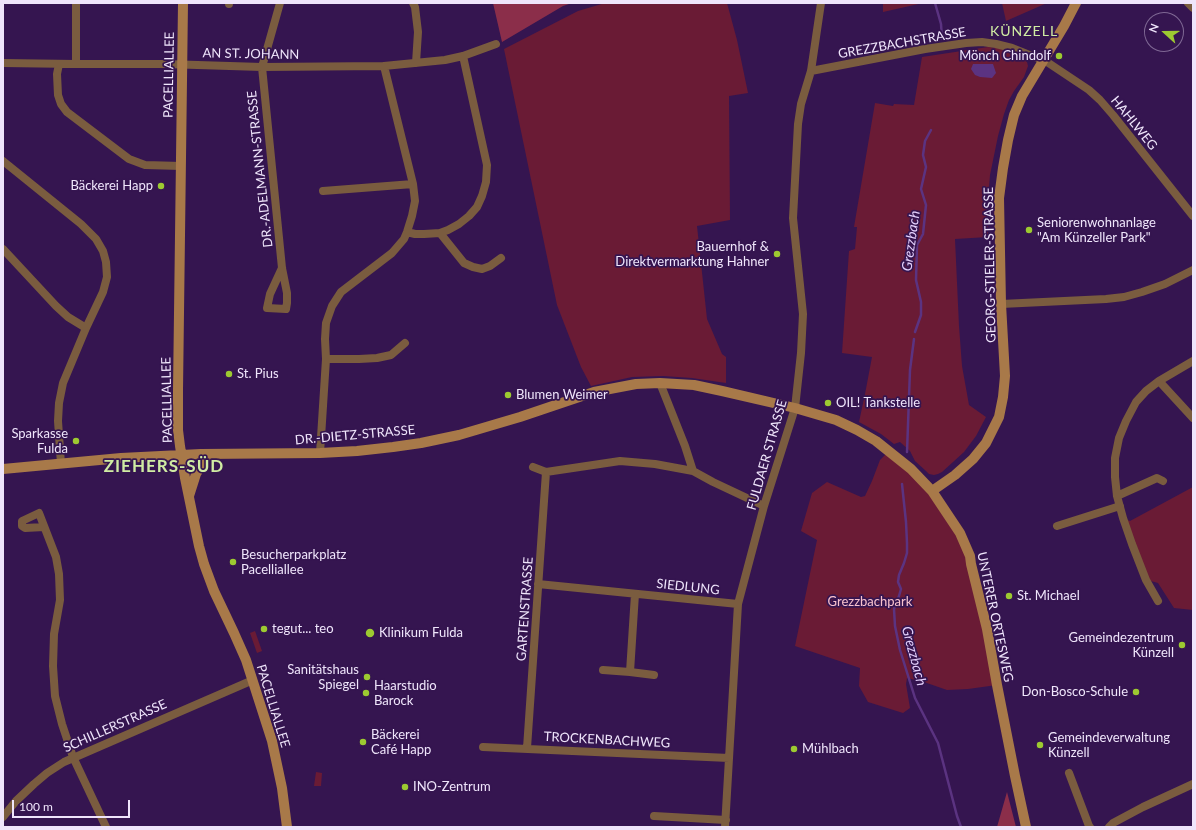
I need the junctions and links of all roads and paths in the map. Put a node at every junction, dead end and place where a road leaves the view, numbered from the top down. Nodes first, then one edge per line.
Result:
1 (76, 3) edge
2 (183, 3) edge
3 (280, 3) edge
4 (413, 3) edge
5 (821, 3) edge
6 (1076, 3) edge
7 (1188, 3) edge
8 (1193, 8) edge
9 (496, 44) dead end
10 (463, 56) junction
11 (1043, 60) junction
12 (3, 63) edge
13 (59, 64) junction
14 (76, 64) junction
15 (416, 64) junction
16 (182, 65) junction
17 (384, 66) junction
18 (262, 67) junction
19 (811, 71) junction
20 (3, 161) edge
21 (181, 166) junction
22 (413, 184) junction
23 (323, 192) dead end
24 (1193, 216) edge
25 (408, 232) junction
26 (440, 233) junction
27 (3, 249) edge
28 (500, 258) dead end
29 (282, 268) junction
30 (1193, 270) edge
31 (1002, 304) junction
32 (86, 328) junction
33 (405, 343) dead end
34 (326, 359) junction
35 (1193, 362) edge
36 (1159, 381) junction
37 (660, 383) junction
38 (795, 408) junction
39 (1193, 418) edge
40 (320, 453) junction
41 (208, 454) junction
42 (181, 455) junction
43 (61, 464) junction
44 (533, 467) dead end
45 (3, 469) edge
46 (694, 471) junction
47 (546, 472) junction
48 (1163, 481) dead end
49 (932, 491) junction
50 (1117, 496) junction
51 (189, 497) junction
52 (764, 506) junction
53 (1120, 506) junction
54 (44, 526) dead end
55 (1057, 526) dead end
56 (538, 584) junction
57 (635, 594) junction
58 (1158, 601) dead end
59 (738, 604) junction
60 (603, 670) dead end
61 (630, 672) junction
62 (654, 675) dead end
63 (253, 680) junction
64 (484, 747) dead end
65 (528, 748) junction
66 (74, 757) junction
67 (729, 758) junction
68 (1069, 773) dead end
69 (1193, 784) edge
70 (654, 816) dead end
71 (3, 817) edge
72 (725, 824) edge
73 (106, 827) edge
74 (287, 827) edge
75 (1026, 827) edge
76 (1090, 827) edge
77 (1109, 827) edge

1 - 14 street
2 - 16 main road, PACELLIALLEE
3 - 18 street
4 - 15 street
5 - 19 street, FULDAER STRASSE
6 - 11 main road, GEORG-STIELER-STRASSE
7 - 8 street
9 - 10 street, AN ST. JOHANN
10 - 15 street, AN ST. JOHANN
10 - 26 street
11 - 19 street, GREZZBACHSTRASSE
11 - 24 street, HAHLWEG
11 - 31 main road, GEORG-STIELER-STRASSE
12 - 13 street, AN ST. JOHANN
13 - 14 street, AN ST. JOHANN
13 - 21 street
14 - 16 street, AN ST. JOHANN
15 - 17 street, AN ST. JOHANN
16 - 18 street, AN ST. JOHANN
16 - 21 main road, PACELLIALLEE
17 - 18 street, AN ST. JOHANN
17 - 22 street
18 - 29 street, DR.-ADELMANN-STRASSE
19 - 38 street, FULDAER STRASSE
20 - 32 street
21 - 42 main road, PACELLIALLEE
22 - 23 street
22 - 25 street
25 - 26 street
25 - 34 street
26 - 28 street
27 - 32 street
29 - 29 street, DR.-ADELMANN-STRASSE
30 - 31 street
31 - 49 main road, GEORG-STIELER-STRASSE
32 - 43 street
33 - 34 street
34 - 40 street
35 - 36 street
36 - 39 street
36 - 50 street
37 - 38 main road, DR.-DIETZ-STRASSE
37 - 40 main road, DR.-DIETZ-STRASSE
37 - 46 street
38 - 49 main road, UNTERER ORTESWEG
38 - 52 street, FULDAER STRASSE
40 - 41 main road, DR.-DIETZ-STRASSE
41 - 42 main road, DR.-DIETZ-STRASSE
41 - 51 main road
42 - 43 main road, DR.-DIETZ-STRASSE
42 - 51 main road, PACELLIALLEE
43 - 45 main road, DR.-DIETZ-STRASSE
44 - 47 street
46 - 47 street
46 - 52 street
47 - 56 street, GARTENSTRASSE
48 - 50 street
49 - 75 main road, UNTERER ORTESWEG
50 - 53 street
51 - 63 main road, PACELLIALLEE
52 - 59 street, FULDAER STRASSE
53 - 55 street
53 - 58 street
54 - 66 street
56 - 57 street, SIEDLUNG
56 - 65 street, GARTENSTRASSE
57 - 59 street, SIEDLUNG
57 - 61 street
59 - 67 street, FULDAER STRASSE
60 - 61 street
61 - 62 street
63 - 66 street, SCHILLERSTRASSE
63 - 74 main road, PACELLIALLEE
64 - 65 street, TROCKENBACHWEG
65 - 67 street, TROCKENBACHWEG
66 - 71 street, SCHILLERSTRASSE
66 - 73 street
67 - 72 street, FULDAER STRASSE
68 - 76 street
69 - 77 street
70 - 72 street, FULDAER STRASSE

